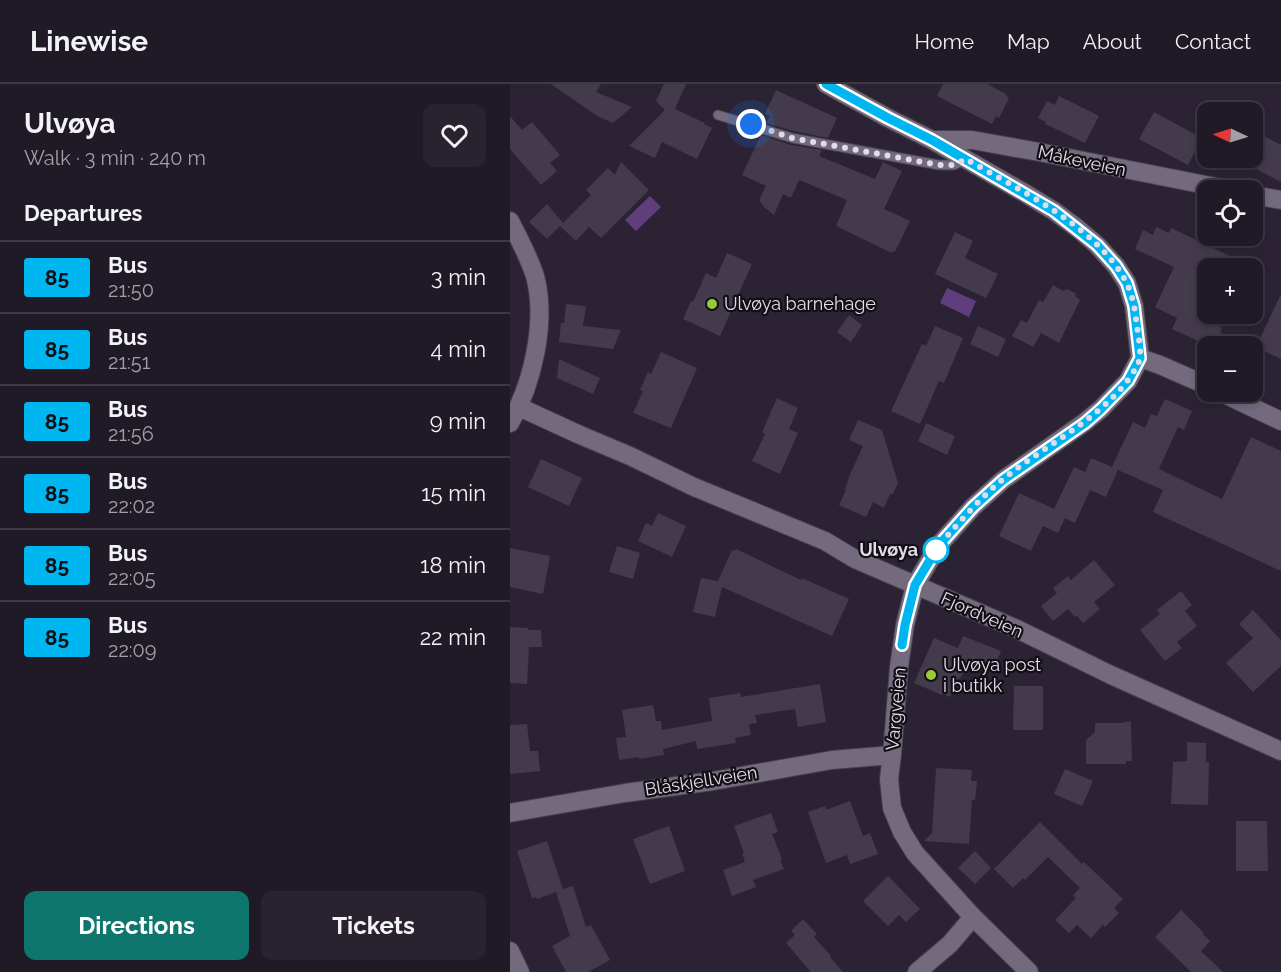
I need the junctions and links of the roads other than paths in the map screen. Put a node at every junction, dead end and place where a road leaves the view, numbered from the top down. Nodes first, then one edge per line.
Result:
1 (826, 84) edge
2 (718, 115) dead end
3 (932, 140) junction
4 (966, 159) junction
5 (1197, 183) edge
6 (1263, 197) edge
7 (1281, 200) edge
8 (510, 221) edge
9 (1140, 358) junction
10 (1197, 381) edge
11 (1241, 402) edge
12 (513, 411) edge
13 (1281, 421) edge
14 (915, 585) junction
15 (1281, 751) edge
16 (892, 755) junction
17 (510, 813) edge
18 (973, 917) junction
19 (510, 951) edge
20 (520, 972) edge
21 (917, 972) edge
22 (1029, 972) edge

1 - 3 street
2 - 4 lane
3 - 4 street
3 - 5 street, Måkeveien
4 - 9 street
6 - 7 street
8 - 12 street
9 - 10 street
9 - 14 street, Vargveien
11 - 13 street
12 - 14 street, Fjordveien
14 - 15 street, Fjordveien
14 - 16 street, Vargveien
16 - 17 street, Blåskjellveien
16 - 18 street, Vargveien
18 - 21 street
18 - 22 street, Vargveien
19 - 20 street

